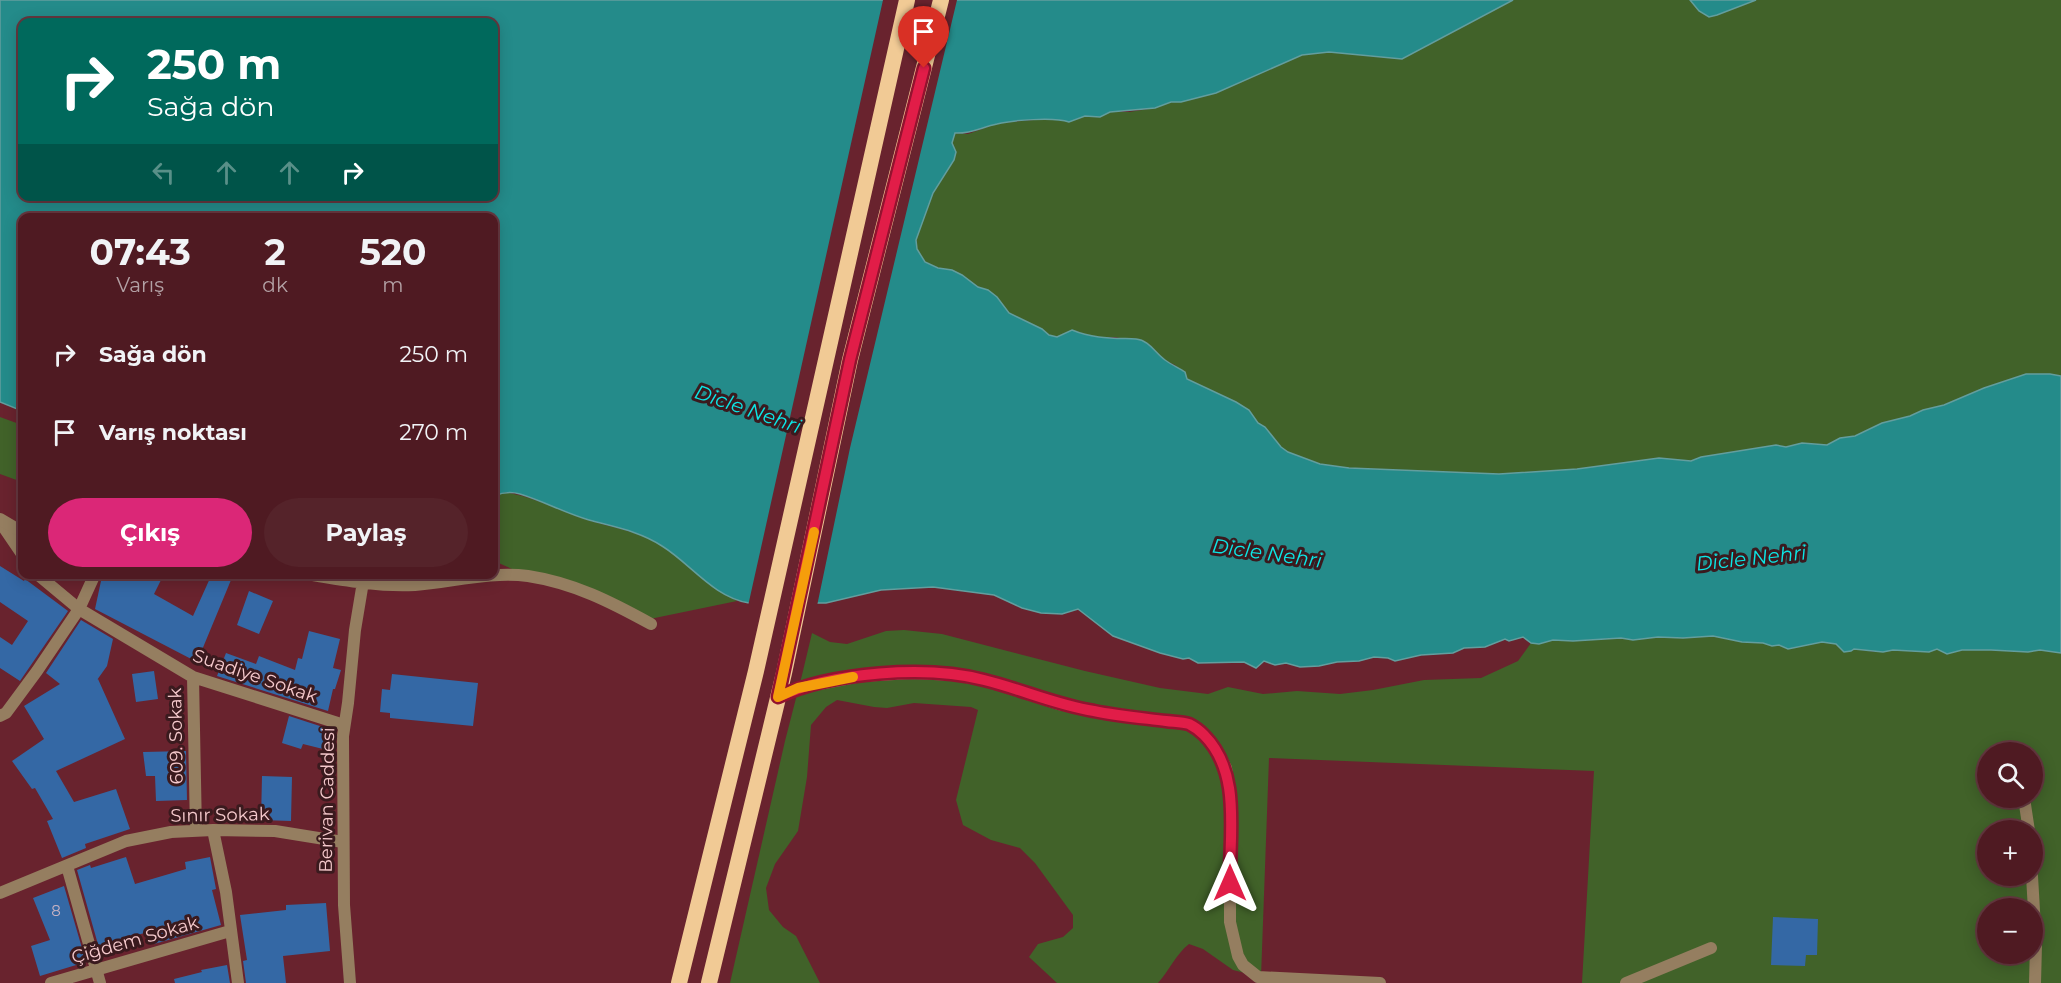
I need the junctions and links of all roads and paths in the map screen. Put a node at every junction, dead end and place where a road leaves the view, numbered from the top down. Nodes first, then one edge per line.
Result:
1 (907, 0) edge
2 (941, 0) edge
3 (0, 520) edge
4 (18, 530) edge
5 (18, 548) edge
6 (498, 575) edge
7 (43, 579) edge
8 (93, 579) edge
9 (342, 579) edge
10 (466, 579) edge
11 (363, 582) junction
12 (79, 609) junction
13 (651, 624) dead end
14 (193, 677) junction
15 (778, 697) junction
16 (0, 716) edge
17 (344, 725) junction
18 (213, 830) junction
19 (196, 831) junction
20 (343, 842) junction
21 (67, 866) junction
22 (2033, 886) edge
23 (0, 893) edge
24 (230, 931) junction
25 (1711, 948) dead end
26 (96, 969) junction
27 (51, 983) edge
28 (100, 983) edge
29 (238, 983) edge
30 (350, 983) edge
31 (679, 983) edge
32 (709, 983) edge
33 (1380, 983) edge
34 (1626, 983) edge
35 (2035, 983) edge

1 - 31 highway
2 - 15 highway
3 - 4 street
3 - 5 street
6 - 13 street
7 - 12 street, Suadiye Sokak
8 - 12 street
9 - 11 street
10 - 11 street
11 - 17 street, Berivan Caddesi
12 - 14 street, Suadiye Sokak
12 - 16 street
14 - 17 street, Suadiye Sokak
14 - 19 street, 609. Sokak
15 - 32 highway
15 - 33 street
17 - 20 street, Berivan Caddesi
18 - 19 street, Sınır Sokak
18 - 20 street, Sınır Sokak
18 - 24 street
19 - 21 street, Sınır Sokak
20 - 30 street, Berivan Caddesi
21 - 23 street, Sınır Sokak
21 - 26 street
22 - 35 street
24 - 26 street, Çiğdem Sokak
24 - 29 street
25 - 34 street
26 - 27 street, Çiğdem Sokak
26 - 28 street

